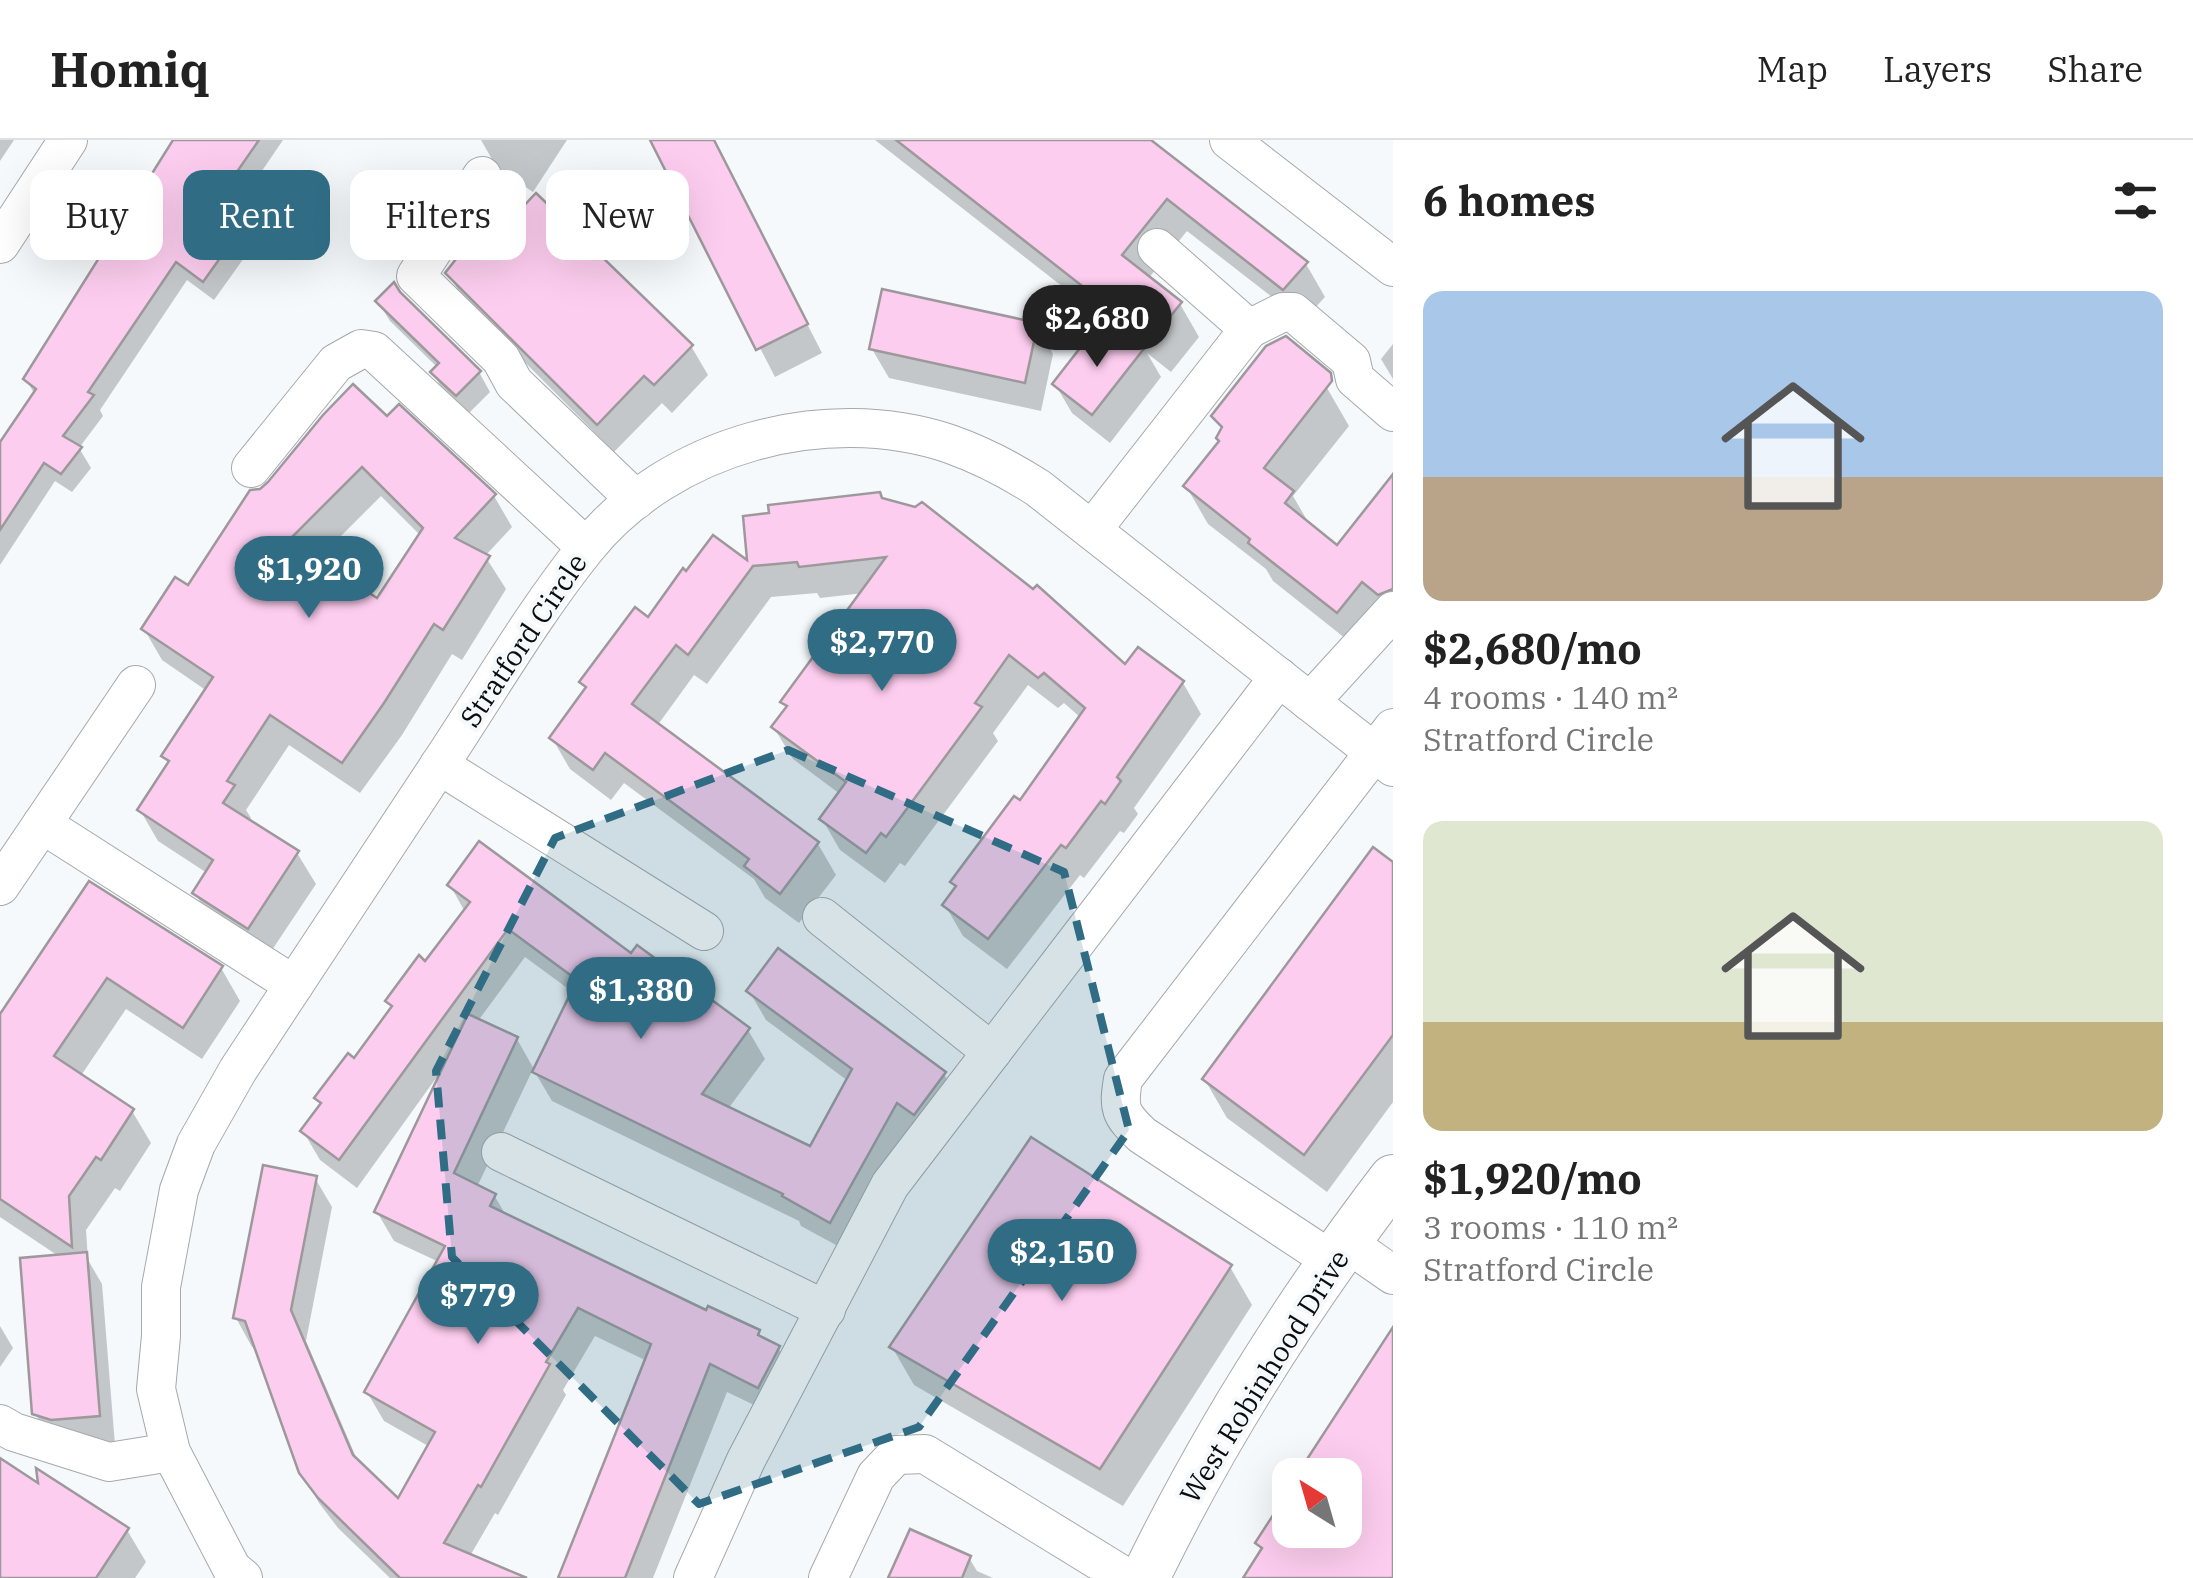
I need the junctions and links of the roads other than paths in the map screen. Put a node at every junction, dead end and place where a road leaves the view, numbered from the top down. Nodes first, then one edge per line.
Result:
1 (68, 140) edge
2 (1229, 140) edge
3 (0, 244) edge
4 (1157, 248) dead end
5 (427, 260) edge
6 (1393, 267) edge
7 (1249, 328) junction
8 (1393, 412) edge
9 (251, 468) dead end
10 (636, 500) junction
11 (1092, 530) junction
12 (586, 547) junction
13 (1393, 611) edge
14 (1279, 678) junction
15 (136, 686) dead end
16 (1310, 702) junction
17 (1387, 749) edge
18 (439, 766) junction
19 (42, 824) junction
20 (0, 886) edge
21 (822, 916) dead end
22 (704, 931) dead end
23 (294, 985) junction
24 (992, 1052) junction
25 (501, 1152) dead end
26 (1393, 1179) edge
27 (1340, 1252) junction
28 (1393, 1275) edge
29 (826, 1310) junction
30 (0, 1424) edge
31 (171, 1452) junction
32 (231, 1575) edge
33 (694, 1578) edge
34 (828, 1578) edge
35 (1127, 1578) edge
36 (1145, 1578) edge

1 - 3 street
2 - 6 street
4 - 7 street
5 - 10 street
7 - 8 street
7 - 11 street
9 - 12 street
10 - 11 street, Stratford Circle
10 - 12 street, Stratford Circle
11 - 14 street, Stratford Circle
12 - 18 street, Stratford Circle
13 - 16 street
14 - 16 street, Stratford Circle
14 - 24 street
15 - 19 street
16 - 17 street, Stratford Circle
17 - 27 street
18 - 22 street
18 - 23 street, Stratford Circle
19 - 20 street
19 - 23 street
21 - 24 street
23 - 31 street, Stratford Circle
24 - 29 street
25 - 29 street
26 - 27 main road, West Robinhood Drive
27 - 28 street
27 - 36 main road, West Robinhood Drive
29 - 33 street
30 - 31 street
31 - 32 street, Stratford Circle
34 - 35 street

